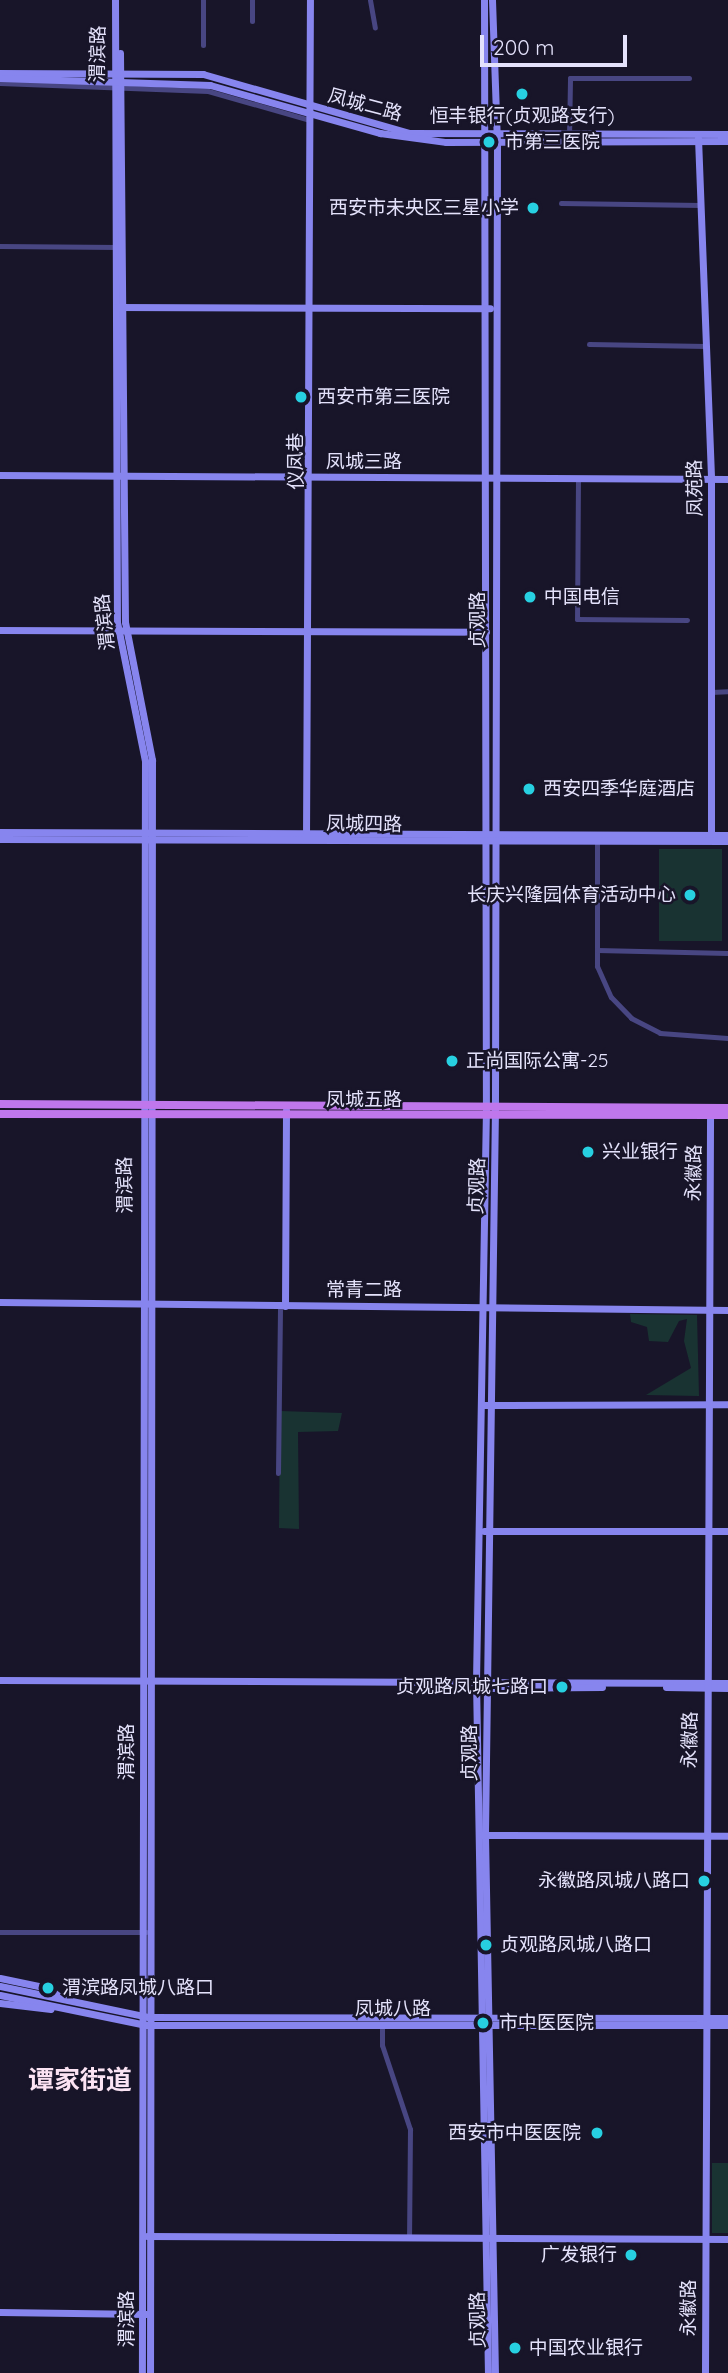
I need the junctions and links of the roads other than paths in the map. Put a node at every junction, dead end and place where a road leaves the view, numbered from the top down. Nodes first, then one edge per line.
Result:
1 (117, 0) edge
2 (203, 0) edge
3 (252, 0) edge
4 (310, 0) edge
5 (370, 0) edge
6 (484, 0) edge
7 (492, 0) edge
8 (252, 21) dead end
9 (375, 29) dead end
10 (203, 45) dead end
11 (0, 78) edge
12 (689, 78) dead end
13 (117, 80) junction
14 (310, 113) junction
15 (728, 134) edge
16 (569, 137) junction
17 (698, 138) junction
18 (496, 139) junction
19 (485, 140) junction
20 (728, 141) edge
21 (561, 203) dead end
22 (701, 205) junction
23 (0, 246) edge
24 (117, 247) junction
25 (118, 307) junction
26 (311, 307) junction
27 (491, 308) junction
28 (589, 344) dead end
29 (706, 346) junction
30 (0, 475) edge
31 (120, 475) junction
32 (312, 478) junction
33 (490, 478) junction
34 (578, 479) junction
35 (711, 479) junction
36 (728, 479) edge
37 (687, 620) dead end
38 (122, 627) junction
39 (0, 630) edge
40 (312, 632) junction
41 (486, 632) junction
42 (728, 691) edge
43 (711, 692) junction
44 (0, 832) edge
45 (728, 835) edge
46 (306, 836) junction
47 (146, 837) junction
48 (490, 838) junction
49 (710, 838) junction
50 (0, 839) edge
51 (597, 840) junction
52 (728, 841) edge
53 (597, 950) junction
54 (728, 953) edge
55 (728, 1038) edge
56 (0, 1104) edge
57 (144, 1106) junction
58 (728, 1108) edge
59 (286, 1110) junction
60 (710, 1111) junction
61 (490, 1112) junction
62 (0, 1114) edge
63 (728, 1115) edge
64 (144, 1117) junction
65 (0, 1302) edge
66 (147, 1304) junction
67 (282, 1305) junction
68 (480, 1306) junction
69 (489, 1307) junction
70 (708, 1309) junction
71 (728, 1310) edge
72 (488, 1404) junction
73 (707, 1404) junction
74 (728, 1404) edge
75 (479, 1405) junction
76 (278, 1473) dead end
77 (482, 1531) junction
78 (707, 1531) junction
79 (728, 1531) edge
80 (0, 1680) edge
81 (147, 1680) junction
82 (728, 1683) edge
83 (476, 1685) junction
84 (486, 1685) junction
85 (707, 1685) junction
86 (728, 1688) edge
87 (481, 1835) junction
88 (704, 1836) junction
89 (728, 1836) edge
90 (0, 1932) edge
91 (146, 1932) junction
92 (0, 1978) edge
93 (0, 1986) edge
94 (0, 1995) edge
95 (63, 2000) junction
96 (0, 2003) edge
97 (59, 2008) junction
98 (728, 2018) edge
99 (145, 2021) junction
100 (382, 2021) junction
101 (705, 2021) junction
102 (484, 2022) junction
103 (728, 2025) edge
104 (147, 2236) junction
105 (409, 2237) junction
106 (705, 2239) junction
107 (728, 2239) edge
108 (488, 2240) junction
109 (0, 2312) edge
110 (146, 2314) junction
111 (142, 2373) edge
112 (150, 2373) edge
113 (488, 2373) edge
114 (495, 2373) edge
115 (705, 2373) edge

1 - 13 street, 渭滨路
2 - 10 street
3 - 8 street
4 - 14 street, 仪凤巷
5 - 9 street
6 - 19 street, 贞观路
7 - 18 street, 贞观路
11 - 13 street, 凤城二路
11 - 13 street
12 - 16 street
13 - 14 street
13 - 14 street, 凤城二路
13 - 24 street, 渭滨路
14 - 19 street, 凤城二路
14 - 26 street, 仪凤巷
15 - 17 street, 凤城二路
16 - 17 street, 凤城二路
16 - 18 street, 凤城二路
17 - 18 street, 凤城二路
17 - 20 street, 凤城二路
17 - 22 street, 凤苑路
18 - 19 street, 凤城二路
18 - 27 street, 贞观路
19 - 27 street, 贞观路
21 - 22 street
22 - 29 street, 凤苑路
23 - 24 street
24 - 25 street, 渭滨路
25 - 26 street
25 - 31 street, 渭滨路
26 - 27 street
26 - 32 street, 仪凤巷
27 - 33 street, 贞观路
28 - 29 street
29 - 35 street, 凤苑路
30 - 31 street, 凤城三路
31 - 32 street, 凤城三路
31 - 38 street, 渭滨路
32 - 33 street, 凤城三路
32 - 40 street, 仪凤巷
33 - 34 street, 凤城三路
33 - 41 street, 贞观路
33 - 48 street, 贞观路
34 - 35 street, 凤城三路
34 - 37 street
35 - 36 street, 凤城三路
35 - 43 street, 凤苑路
38 - 39 street
38 - 40 street
38 - 47 street, 渭滨路
40 - 41 street
40 - 46 street, 仪凤巷
41 - 48 street, 贞观路
42 - 43 street
43 - 49 street, 凤苑路
44 - 47 street, 凤城四路
45 - 49 street, 凤城四路
46 - 47 street, 凤城四路
46 - 48 street, 凤城四路
47 - 50 street, 凤城四路
47 - 57 street, 渭滨路
48 - 49 street, 凤城四路
48 - 51 street, 凤城四路
48 - 61 street, 贞观路
49 - 51 street, 凤城四路
49 - 52 street, 凤城四路
51 - 53 street
53 - 54 street
53 - 55 street
56 - 57 main road, 凤城五路
57 - 59 main road, 凤城五路
57 - 64 street, 渭滨路
58 - 60 main road, 凤城五路
59 - 61 main road, 凤城五路
59 - 64 main road, 凤城五路
59 - 67 street
60 - 61 main road, 凤城五路
60 - 63 main road, 凤城五路
60 - 70 street, 永徽路
61 - 68 street, 贞观路
61 - 69 street, 贞观路
62 - 64 main road, 凤城五路
64 - 66 street, 渭滨路
65 - 66 street, 常青二路
66 - 67 street, 常青二路
66 - 81 street, 渭滨路
67 - 68 street, 常青二路
67 - 76 street
68 - 69 street, 常青二路
68 - 75 street, 贞观路
69 - 70 street, 常青二路
69 - 72 street, 贞观路
70 - 71 street, 常青二路
70 - 73 street, 永徽路
72 - 73 street
72 - 75 street
72 - 77 street, 贞观路
73 - 74 street
73 - 78 street, 永徽路
75 - 77 street, 贞观路
77 - 78 street
77 - 83 street, 贞观路
77 - 84 street, 贞观路
78 - 79 street
78 - 85 street, 永徽路
80 - 81 street
81 - 83 street
81 - 91 street, 渭滨路
82 - 85 street
83 - 84 street
83 - 87 street, 贞观路
84 - 85 street
84 - 87 street, 贞观路
85 - 86 street
85 - 88 street, 永徽路
87 - 88 street
87 - 102 street, 贞观路
88 - 89 street
88 - 101 street, 永徽路
90 - 91 street
91 - 99 street, 渭滨路
92 - 95 street, 凤城八路
93 - 95 street, 凤城八路
94 - 97 street, 凤城八路
95 - 99 street, 凤城八路
96 - 97 street, 凤城八路
97 - 99 street, 凤城八路
98 - 101 street, 凤城八路
99 - 100 street, 凤城八路
99 - 104 street, 渭滨路
100 - 102 street, 凤城八路
100 - 105 street
101 - 102 street, 凤城八路
101 - 103 street, 凤城八路
101 - 106 street, 永徽路
102 - 108 street, 贞观路
104 - 105 street
104 - 110 street, 渭滨路
105 - 108 street
106 - 107 street
106 - 108 street
106 - 115 street, 永徽路
108 - 113 street, 贞观路
108 - 114 street, 贞观路
109 - 110 street
110 - 111 street, 渭滨路
110 - 112 street, 渭滨路

